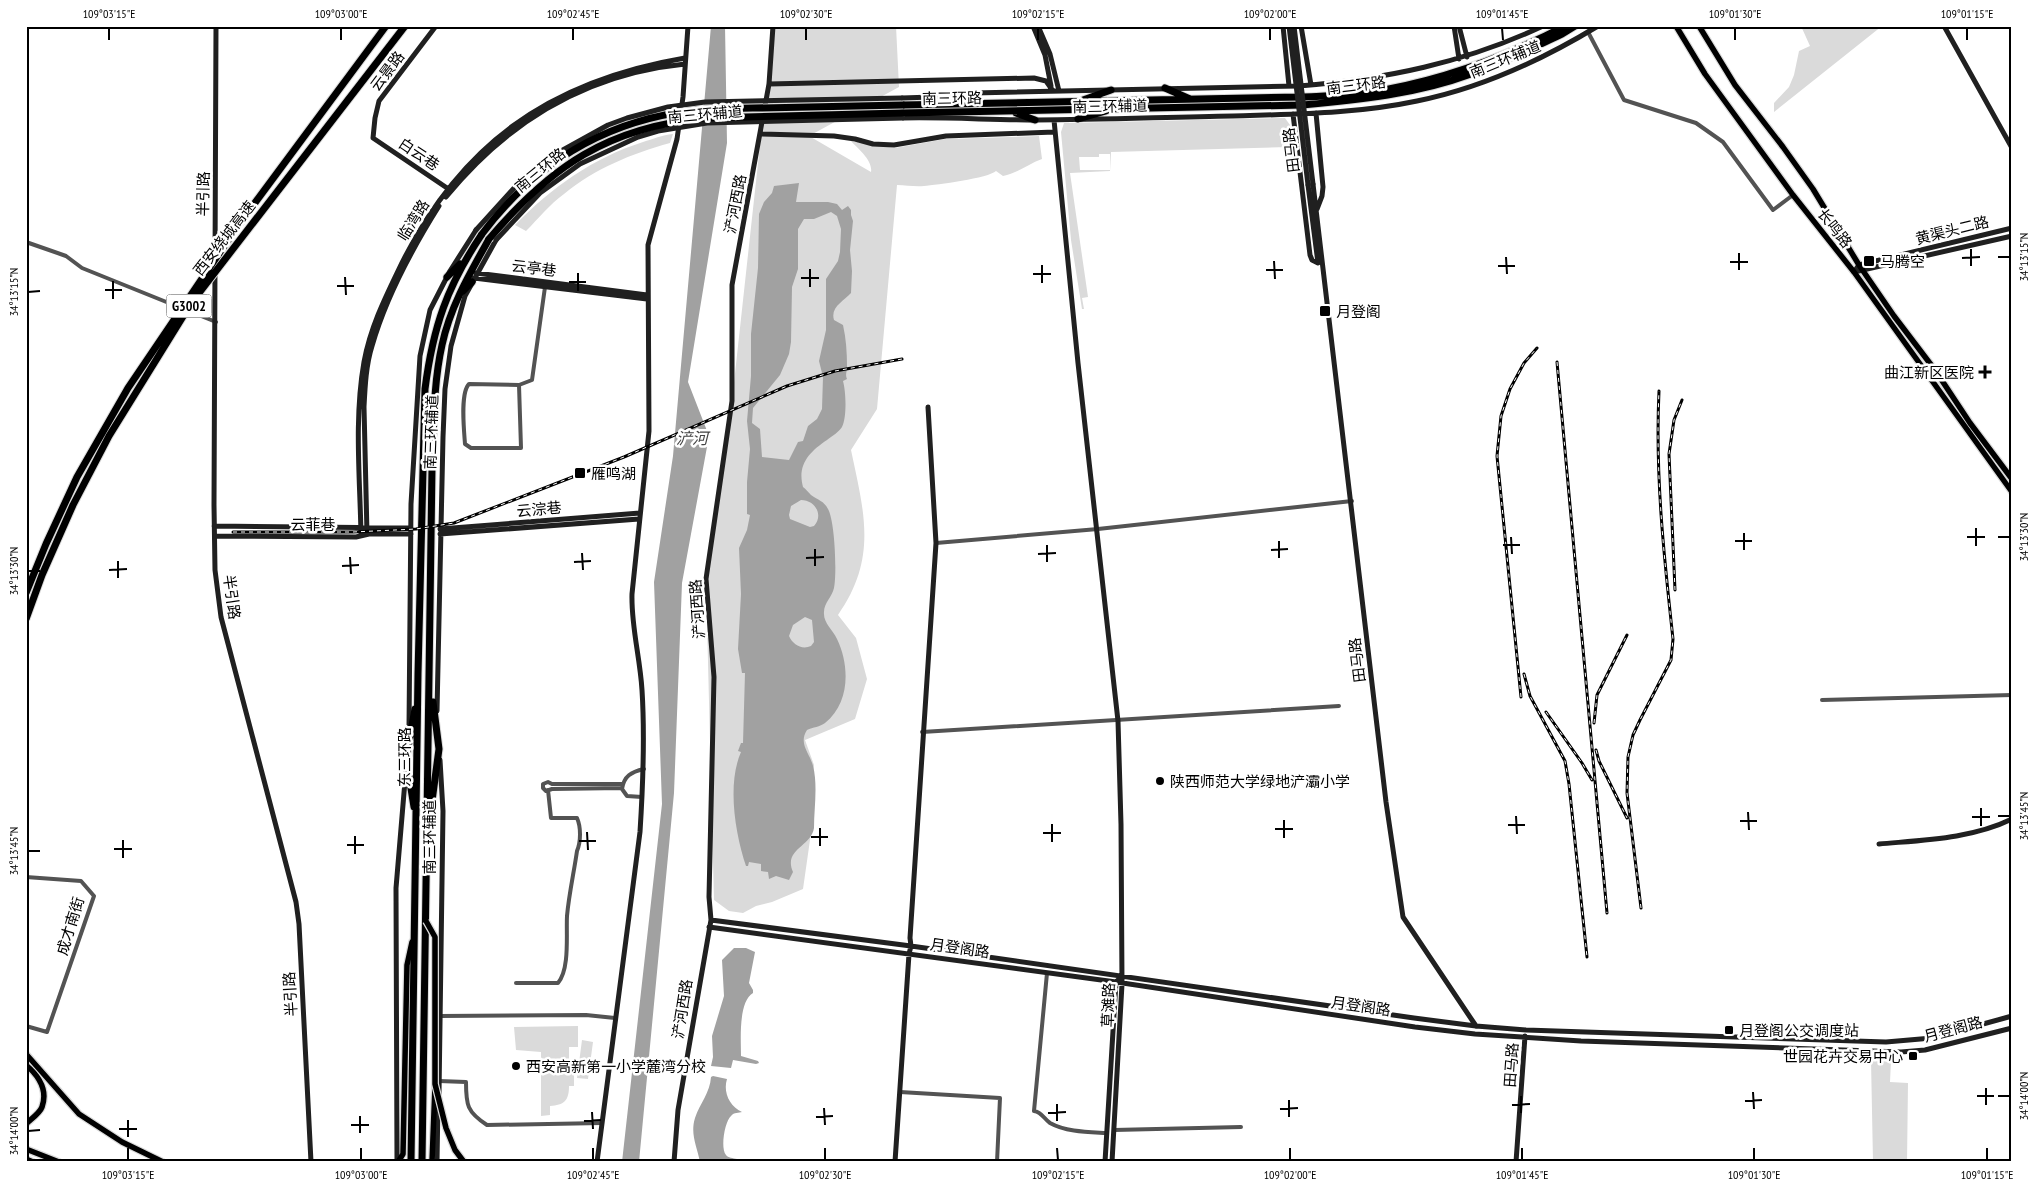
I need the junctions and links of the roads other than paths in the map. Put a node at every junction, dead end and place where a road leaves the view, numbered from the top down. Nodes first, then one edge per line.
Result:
1 (216, 26) edge
2 (386, 26) edge
3 (405, 26) edge
4 (436, 26) edge
5 (688, 26) edge
6 (773, 26) edge
7 (1033, 26) edge
8 (1038, 26) edge
9 (1283, 26) edge
10 (1289, 26) edge
11 (1294, 26) edge
12 (1301, 26) edge
13 (1454, 26) edge
14 (1459, 26) edge
15 (1543, 26) edge
16 (1565, 26) edge
17 (1575, 26) edge
18 (1598, 26) edge
19 (1676, 26) edge
20 (1699, 26) edge
21 (1944, 26) edge
22 (1588, 32) junction
23 (1467, 57) junction
24 (1459, 59) junction
25 (685, 61) junction
26 (769, 84) junction
27 (1426, 84) junction
28 (1311, 85) junction
29 (1288, 86) junction
30 (1165, 88) junction
31 (1111, 90) junction
32 (1056, 91) junction
33 (1192, 100) junction
34 (1077, 102) junction
35 (903, 108) junction
36 (1116, 109) junction
37 (1011, 111) junction
38 (1316, 113) junction
39 (1293, 114) junction
40 (1078, 119) junction
41 (1035, 120) junction
42 (1054, 120) junction
43 (1054, 132) junction
44 (760, 134) junction
45 (373, 138) joint
46 (2012, 148) edge
47 (1310, 184) junction
48 (450, 190) junction
49 (1793, 195) junction
50 (1317, 210) junction
51 (2012, 228) edge
52 (479, 232) junction
53 (2012, 236) edge
54 (492, 239) junction
55 (26, 242) edge
56 (467, 257) junction
57 (1318, 263) junction
58 (1859, 265) junction
59 (1323, 270) junction
60 (1863, 271) junction
61 (1854, 272) junction
62 (447, 277) junction
63 (474, 278) junction
64 (545, 287) junction
65 (459, 295) junction
66 (647, 297) junction
67 (216, 322) junction
68 (429, 353) joint
69 (439, 360) joint
70 (519, 385) junction
71 (928, 407) dead end
72 (2012, 479) edge
73 (2012, 492) edge
74 (1352, 501) junction
75 (639, 516) junction
76 (214, 526) junction
77 (1098, 529) junction
78 (364, 531) junction
79 (411, 531) junction
80 (440, 531) junction
81 (215, 536) junction
82 (936, 543) junction
83 (26, 593) edge
84 (26, 619) edge
85 (418, 674) junction
86 (429, 679) junction
87 (2012, 695) edge
88 (1822, 700) dead end
89 (1339, 706) dead end
90 (1118, 721) junction
91 (922, 732) junction
92 (439, 749) junction
93 (406, 758) junction
94 (644, 769) junction
95 (623, 786) junction
96 (548, 790) junction
97 (642, 798) junction
98 (2012, 820) edge
99 (417, 827) junction
100 (1879, 844) dead end
101 (427, 863) junction
102 (26, 877) edge
103 (711, 920) junction
104 (426, 921) junction
105 (415, 925) junction
106 (709, 927) junction
107 (911, 946) junction
108 (909, 954) junction
109 (1047, 973) junction
110 (1122, 976) junction
111 (516, 983) dead end
112 (1119, 983) junction
113 (440, 1016) junction
114 (2012, 1016) edge
115 (614, 1018) junction
116 (26, 1026) edge
117 (1476, 1026) junction
118 (2012, 1028) edge
119 (1526, 1030) junction
120 (1525, 1038) junction
121 (26, 1054) edge
122 (26, 1066) edge
123 (437, 1083) junction
124 (900, 1092) junction
125 (602, 1122) junction
126 (26, 1124) edge
127 (1240, 1127) dead end
128 (1114, 1130) junction
129 (1106, 1133) junction
130 (26, 1149) edge
131 (26, 1159) edge
132 (33, 1162) edge
133 (59, 1162) edge
134 (163, 1162) edge
135 (310, 1162) edge
136 (397, 1162) edge
137 (411, 1162) edge
138 (422, 1162) edge
139 (432, 1162) edge
140 (438, 1162) edge
141 (464, 1162) edge
142 (597, 1162) edge
143 (674, 1162) edge
144 (895, 1162) edge
145 (997, 1162) edge
146 (1105, 1162) edge
147 (1112, 1162) edge
148 (1516, 1162) edge

1 - 67 street, 半引路
2 - 83 highway, 西安绕城高速 / G3002, bridge
3 - 84 highway, 西安绕城高速 / G3002, bridge
4 - 45 street, 云景路
5 - 25 street
6 - 26 street, 浐河西路
7 - 32 street
8 - 32 street
9 - 29 street
10 - 47 street, 田马路, bridge
11 - 47 street, 田马路, bridge
12 - 28 street
13 - 24 street
14 - 23 street
15 - 23 street, 南三环辅道
16 - 27 highway, 南三环路
17 - 27 highway, 南三环路
18 - 22 street, 南三环辅道
19 - 49 main road, 长鸣路
20 - 58 main road, 长鸣路
21 - 46 street
22 - 38 street, 南三环辅道
22 - 49 street
23 - 24 street, 南三环辅道
24 - 28 street, 南三环辅道
25 - 48 street, 临湾路
25 - 66 street
26 - 32 street
26 - 44 street, 浐河西路
27 - 33 highway, 南三环路
27 - 36 highway, 南三环路
28 - 29 street, 南三环辅道
29 - 30 street, 南三环辅道
30 - 31 street, 南三环辅道
30 - 33 highway
31 - 32 street, 南三环辅道
31 - 34 highway
32 - 35 street, 南三环辅道
33 - 34 highway, 南三环路
34 - 35 highway, 南三环路
35 - 37 highway, 南三环路
35 - 41 street, 南三环辅道
35 - 52 highway, 南三环路, bridge
35 - 54 highway, 南三环路, bridge
36 - 37 highway, 南三环路
36 - 40 highway
37 - 41 highway
38 - 39 street, 南三环辅道
38 - 50 street
39 - 40 street, 南三环辅道
39 - 57 street
40 - 42 street, 南三环辅道
41 - 42 street, 南三环辅道
42 - 43 street
43 - 44 street
43 - 77 street
44 - 103 street, 浐河西路
45 - 48 street, 白云巷
47 - 50 street, 田马路
47 - 57 street, 田马路
48 - 78 street, 临湾路
49 - 61 main road, 长鸣路
50 - 59 street, 田马路
51 - 58 street, 黄渠头二路
52 - 56 highway, 南三环路
52 - 62 street, 南三环辅道
53 - 60 street, 黄渠头二路
54 - 63 street, 南三环辅道
54 - 65 highway, 南三环路
55 - 67 street
56 - 62 highway
56 - 68 highway, 南三环路
57 - 59 street, 田马路
58 - 60 main road, 长鸣路
58 - 61 street
59 - 74 street, 田马路
60 - 61 street, 黄渠头二路
60 - 72 main road, 长鸣路
61 - 73 main road, 长鸣路
62 - 79 street, 南三环辅道
63 - 64 street
63 - 65 highway
63 - 66 street, 云亭巷
63 - 80 street, 南三环辅道
64 - 66 street
64 - 70 street
65 - 69 highway, 南三环路
66 - 75 street
67 - 76 street, 半引路
68 - 85 highway, 东三环路
69 - 86 highway, 东三环路
70 - 70 street
71 - 82 street
74 - 77 street
74 - 117 street, 田马路
75 - 80 street, 云淙巷
75 - 94 street
76 - 78 street, 云菲巷
76 - 81 street, 半引路
77 - 82 street
77 - 90 street
78 - 79 street, 云菲巷
78 - 81 street, 云菲巷
79 - 93 street, 南三环辅道
80 - 92 street, 南三环辅道
81 - 135 street, 半引路
82 - 91 street
85 - 93 highway
85 - 99 highway, 东三环路
86 - 92 highway
86 - 101 highway, 东三环路
87 - 88 street
89 - 90 street
90 - 91 street
90 - 110 street
91 - 107 street
92 - 101 highway
92 - 113 street, 南三环辅道
93 - 99 highway
93 - 136 street, 南三环辅道
94 - 95 street
94 - 97 street
95 - 96 street
95 - 96 street
95 - 97 street
96 - 111 street
97 - 115 street
98 - 100 street
99 - 105 highway, 东三环路
101 - 104 highway, 东三环路
102 - 116 street, 成才南街
103 - 106 street, 浐河西路
103 - 107 street, 月登阁路
104 - 123 main road, bridge
104 - 138 highway, 东三环路
105 - 136 main road
105 - 137 highway, 东三环路
106 - 108 street, 月登阁路
106 - 143 street, 浐河西路
107 - 108 street
107 - 110 street, 月登阁路
108 - 109 street, 月登阁路
108 - 124 street
109 - 112 street, 月登阁路
109 - 129 street
110 - 112 street, 草滩路
110 - 117 street, 月登阁路
112 - 120 street, 月登阁路
112 - 128 street, 草滩路
112 - 129 street, 草滩路
113 - 115 street
113 - 123 street, 南三环辅道
114 - 119 street, 月登阁路
115 - 125 street
117 - 119 street, 月登阁路
118 - 120 street, 月登阁路
119 - 120 street, 田马路
120 - 148 street, 田马路
121 - 134 main road
122 - 126 main road
123 - 125 street
123 - 139 main road, bridge
123 - 140 street, 南三环辅道
123 - 141 main road, bridge
124 - 144 street
124 - 145 street
125 - 142 street
127 - 128 street
128 - 147 street, 草滩路
129 - 146 street, 草滩路
130 - 133 main road
131 - 132 main road

